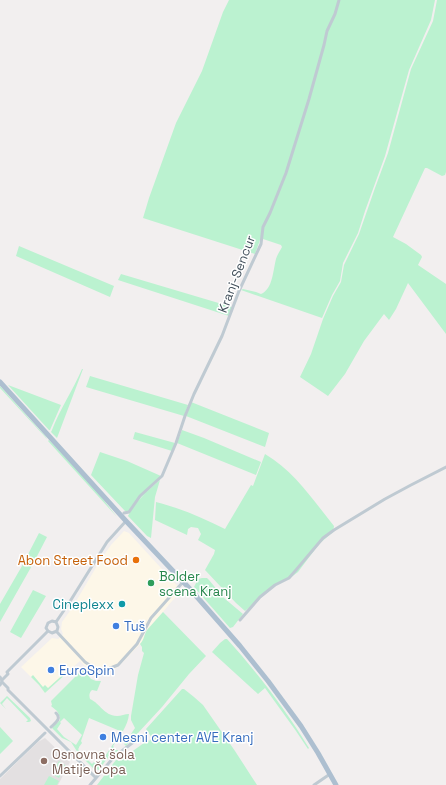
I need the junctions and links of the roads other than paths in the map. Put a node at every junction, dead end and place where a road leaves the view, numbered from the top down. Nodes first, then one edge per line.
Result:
1 (339, 0) edge
2 (0, 382) edge
3 (446, 467) edge
4 (124, 513) dead end
5 (126, 521) junction
6 (183, 582) junction
7 (240, 620) dead end
8 (56, 622) junction
9 (56, 631) junction
10 (48, 632) junction
11 (1, 681) edge
12 (56, 713) dead end
13 (51, 727) dead end
14 (45, 733) dead end
15 (140, 737) dead end
16 (330, 774) junction
17 (0, 776) edge
18 (96, 778) junction
19 (90, 785) edge
20 (314, 785) edge
21 (336, 785) edge

1 - 4 street, Kranj-Sencur
2 - 5 main road
3 - 7 street
5 - 6 main road
5 - 8 street
6 - 9 street
6 - 16 main road
8 - 9 street
8 - 10 street
9 - 10 street
10 - 11 street
11 - 18 street
12 - 13 street
14 - 17 street
15 - 18 street
16 - 20 street
16 - 21 main road
18 - 19 street

